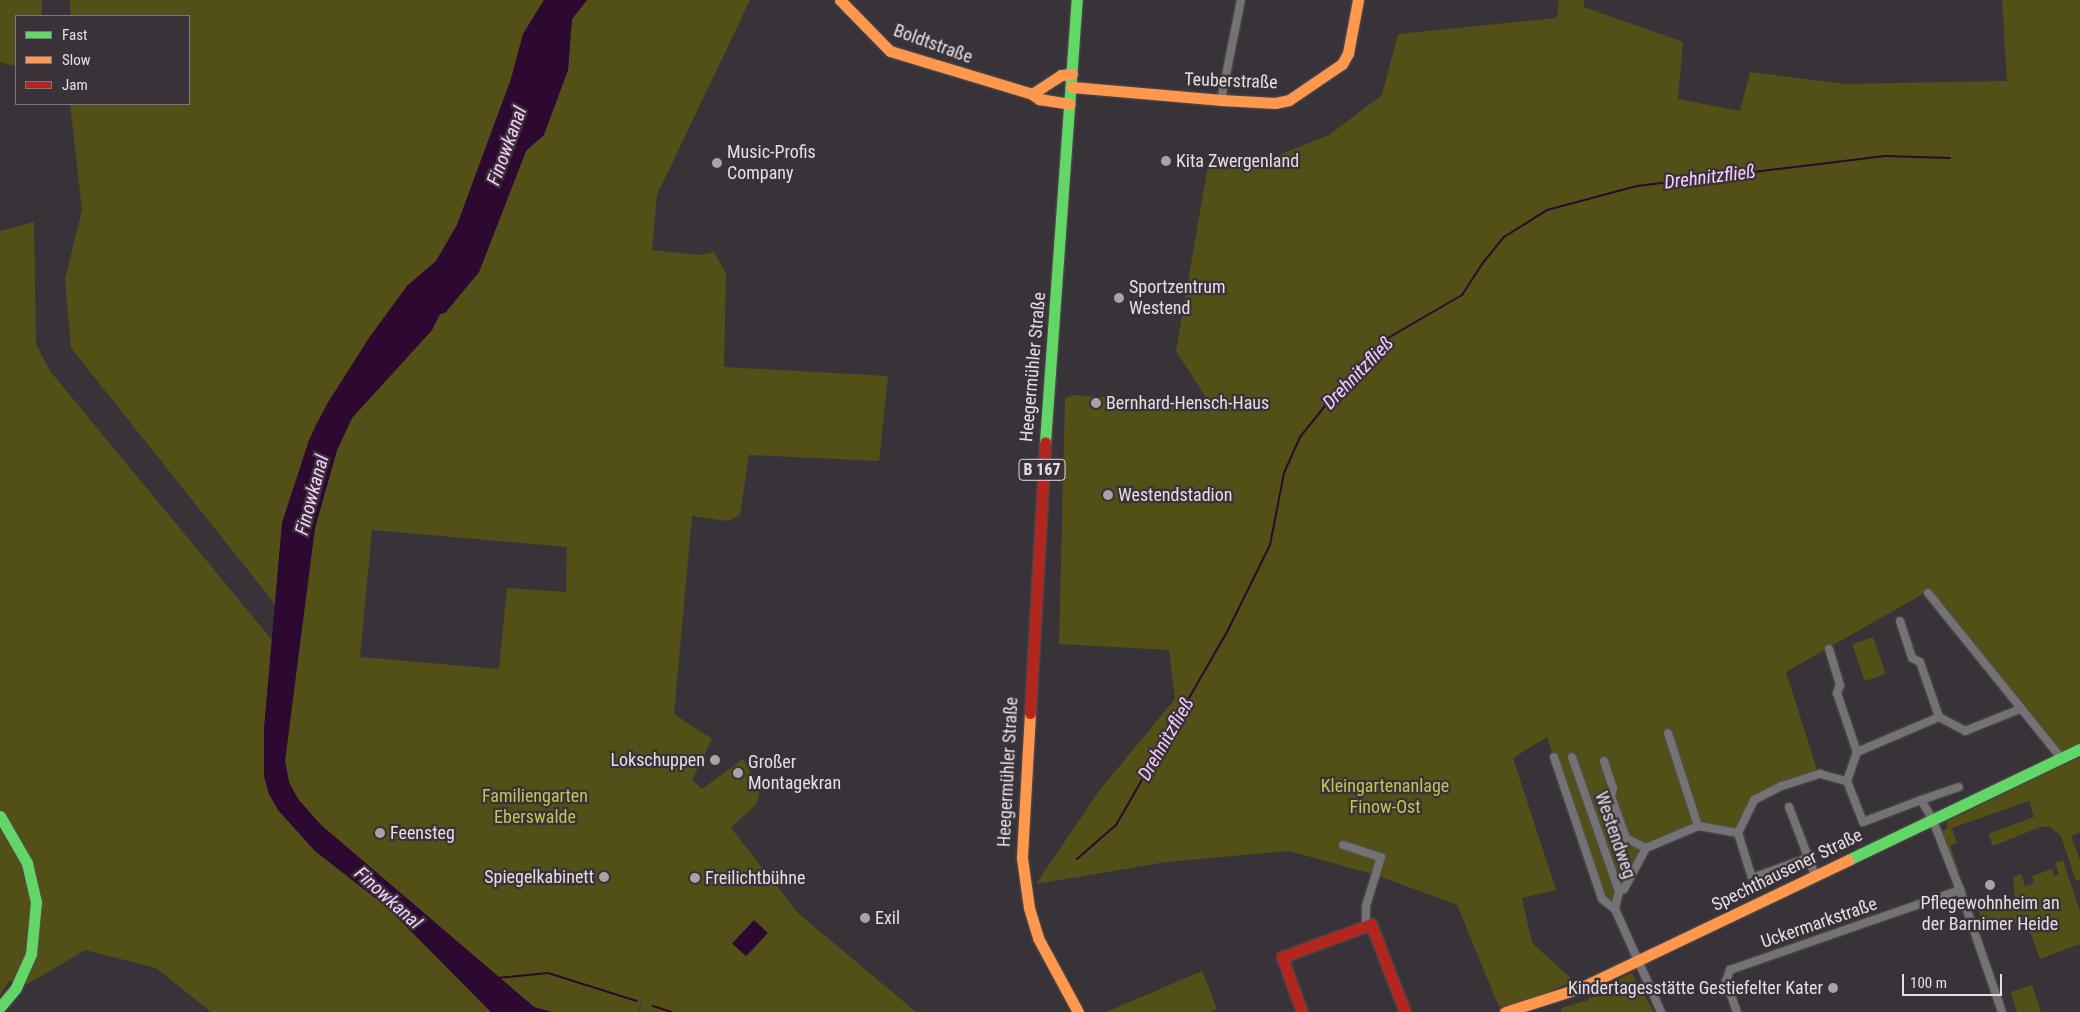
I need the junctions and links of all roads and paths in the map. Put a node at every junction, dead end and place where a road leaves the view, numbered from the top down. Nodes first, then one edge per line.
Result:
1 (840, 0) edge
2 (1077, 0) edge
3 (1241, 0) edge
4 (1358, 0) edge
5 (1072, 74) junction
6 (1072, 88) junction
7 (1032, 94) junction
8 (1221, 100) junction
9 (1070, 104) junction
10 (1928, 593) dead end
11 (1900, 621) dead end
12 (1829, 649) dead end
13 (2020, 709) junction
14 (1939, 717) junction
15 (1668, 732) dead end
16 (2080, 749) edge
17 (1857, 752) junction
18 (1554, 757) dead end
19 (1572, 757) dead end
20 (2062, 759) junction
21 (1604, 761) dead end
22 (1578, 772) junction
23 (1561, 778) junction
24 (1847, 781) junction
25 (1959, 787) dead end
26 (1921, 800) junction
27 (1789, 807) dead end
28 (0, 816) edge
29 (1932, 818) junction
30 (1698, 826) junction
31 (1738, 833) junction
32 (1343, 846) dead end
33 (1646, 848) junction
34 (1807, 858) junction
35 (1815, 875) junction
36 (1960, 890) junction
37 (1619, 891) junction
38 (1615, 909) junction
39 (1369, 925) junction
40 (1637, 961) junction
41 (0, 1007) edge
42 (1078, 1012) edge
43 (1302, 1012) edge
44 (1405, 1012) edge
45 (1505, 1012) edge
46 (1661, 1012) edge
47 (1737, 1012) edge
48 (2002, 1012) edge

1 - 7 street, Boldtstraße
2 - 5 street, Heegermühler Straße / B 167
3 - 8 street
4 - 8 street, Teuberstraße
5 - 6 street, Heegermühler Straße / B 167
5 - 7 street
6 - 8 street, Teuberstraße
6 - 9 street, Heegermühler Straße / B 167
7 - 9 street, Boldtstraße
9 - 42 street, Heegermühler Straße / B 167
10 - 13 street
11 - 14 street
12 - 17 street
13 - 14 street
13 - 20 street
14 - 17 street
15 - 30 street
16 - 20 street, Spechthausener Straße
17 - 24 street
18 - 23 street, Westendweg
19 - 22 street, Westendweg
20 - 29 street, Spechthausener Straße
21 - 33 street
22 - 23 street
22 - 37 street, Westendweg
23 - 38 street, Westendweg
24 - 26 street
24 - 31 street
25 - 26 street
26 - 29 street
27 - 34 street
28 - 41 street
29 - 35 street, Spechthausener Straße
29 - 36 street
30 - 31 street
30 - 33 street
31 - 34 street
32 - 39 street
33 - 37 street
34 - 35 street
35 - 40 street, Spechthausener Straße
36 - 47 street, Uckermarkstraße
36 - 48 street
37 - 38 street, Westendweg
38 - 40 street, Westendweg
39 - 43 street
39 - 44 street
40 - 45 street, Spechthausener Straße
40 - 46 street, Westendweg

